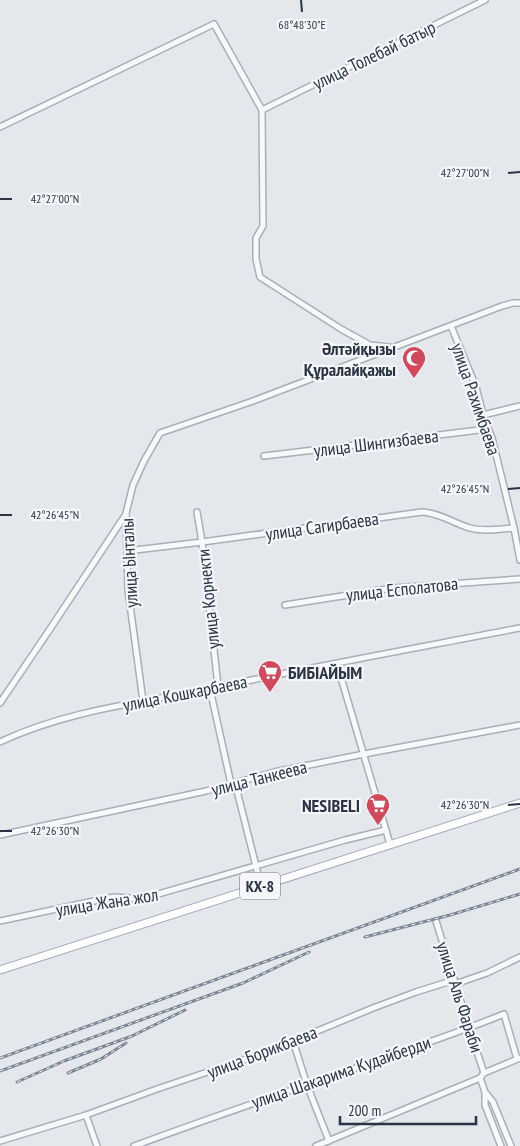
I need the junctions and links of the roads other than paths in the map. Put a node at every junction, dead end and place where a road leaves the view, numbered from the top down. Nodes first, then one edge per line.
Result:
1 (485, 0) edge
2 (262, 110) junction
3 (0, 128) edge
4 (520, 303) edge
5 (451, 326) junction
6 (391, 348) junction
7 (520, 406) edge
8 (483, 415) junction
9 (488, 429) junction
10 (264, 456) dead end
11 (197, 512) dead end
12 (126, 513) junction
13 (514, 528) junction
14 (202, 542) junction
15 (127, 551) junction
16 (520, 560) edge
17 (520, 579) edge
18 (285, 605) dead end
19 (520, 628) edge
20 (337, 664) junction
21 (218, 686) junction
22 (210, 688) junction
23 (143, 700) junction
24 (0, 703) edge
25 (520, 725) edge
26 (0, 742) edge
27 (364, 754) junction
28 (233, 784) junction
29 (520, 802) edge
30 (386, 830) junction
31 (0, 835) edge
32 (390, 844) junction
33 (256, 866) junction
34 (261, 886) junction
35 (0, 921) edge
36 (436, 921) dead end
37 (520, 957) edge
38 (0, 970) edge
39 (456, 984) junction
40 (469, 1028) junction
41 (293, 1041) junction
42 (519, 1058) edge
43 (484, 1074) junction
44 (480, 1078) junction
45 (307, 1085) junction
46 (485, 1092) junction
47 (86, 1115) junction
48 (0, 1141) edge
49 (329, 1141) junction
50 (97, 1146) edge
51 (134, 1146) edge
52 (316, 1146) edge
53 (501, 1146) edge
54 (511, 1146) edge

1 - 2 street, улица Толебай батыр
2 - 3 street
2 - 6 street
4 - 5 street
5 - 6 street
5 - 8 street, улица Рахимбаева
6 - 12 street, улица Ынталы
7 - 8 street
8 - 9 street, улица Рахимбаева
9 - 10 street, улица Шингизбаева
9 - 13 street, улица Рахимбаева
11 - 14 street, улица Корнекти
12 - 15 street, улица Ынталы
12 - 24 street
13 - 14 street, улица Сагирбаева
13 - 16 street, улица Рахимбаева
14 - 15 street, улица Сагирбаева
14 - 21 street, улица Корнекти
15 - 23 street, улица Ынталы
17 - 18 street, улица Есполатова
19 - 20 street, улица Кошкарбаева
20 - 21 street, улица Кошкарбаева
20 - 27 street
21 - 22 street, улица Кошкарбаева
22 - 23 street, улица Кошкарбаева
22 - 28 street
23 - 26 street, улица Кошкарбаева
25 - 27 street, улица Танкеева
27 - 28 street, улица Танкеева
27 - 30 street
28 - 31 street, улица Танкеева
28 - 33 street
29 - 32 main road, КХ-8
30 - 32 street
30 - 33 street, улица Жана жол
32 - 34 main road, КХ-8
33 - 34 street
33 - 35 street, улица Жана жол
34 - 38 main road, КХ-8
36 - 39 street, улица Аль Фараби
37 - 39 street, улица Борикбаева
39 - 40 street, улица Аль Фараби
39 - 41 street, улица Борикбаева
40 - 42 street, улица Шакарима Кудайберди
40 - 43 street, улица Аль Фараби
40 - 45 street, улица Шакарима Кудайберди
41 - 45 street
41 - 47 street, улица Борикбаева
42 - 43 street
43 - 44 street
44 - 46 street
44 - 49 street
45 - 49 street
45 - 51 street, улица Шакарима Кудайберди
46 - 53 street
46 - 54 street
47 - 48 street, улица Борикбаева
47 - 50 street
49 - 52 street

